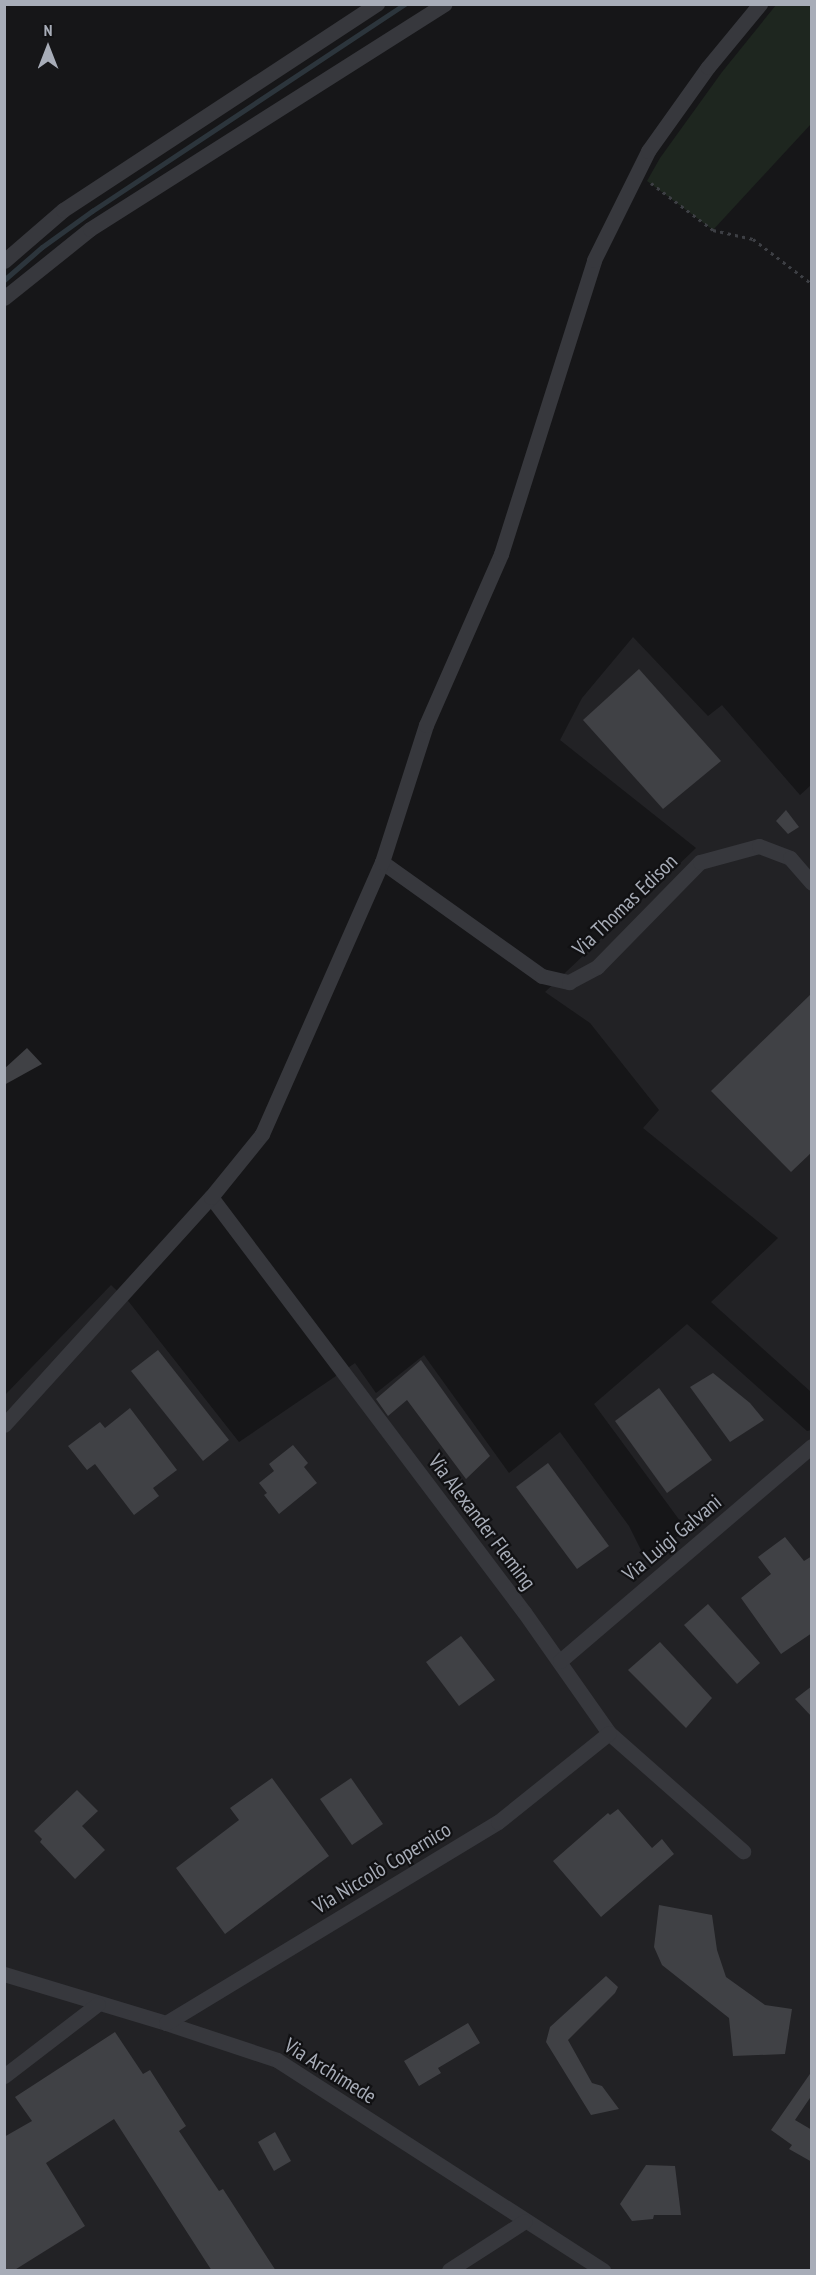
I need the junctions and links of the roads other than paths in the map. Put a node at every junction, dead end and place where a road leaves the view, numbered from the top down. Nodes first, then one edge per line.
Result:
1 (377, 4) edge
2 (445, 4) edge
3 (760, 4) edge
4 (4, 261) edge
5 (4, 298) edge
6 (382, 862) junction
7 (812, 882) edge
8 (211, 1197) junction
9 (4, 1425) edge
10 (812, 1446) edge
11 (560, 1661) junction
12 (609, 1733) junction
13 (743, 1851) dead end
14 (4, 1974) edge
15 (98, 2004) junction
16 (166, 2023) junction
17 (4, 2076) edge
18 (525, 2221) junction
19 (449, 2271) edge
20 (603, 2271) edge

1 - 4 street
2 - 5 street
3 - 6 street
6 - 7 street, Via Thomas Edison
6 - 8 street
8 - 9 street
8 - 11 street, Via Alexander Fleming
10 - 11 street, Via Luigi Galvani
11 - 12 street, Via Alexander Fleming
12 - 13 street, Via Alexander Fleming
12 - 16 street, Via Niccolò Copernico
14 - 15 street, Via Archimede
15 - 16 street, Via Archimede
15 - 17 street
16 - 18 street, Via Archimede
18 - 19 street
18 - 20 street, Via Archimede

